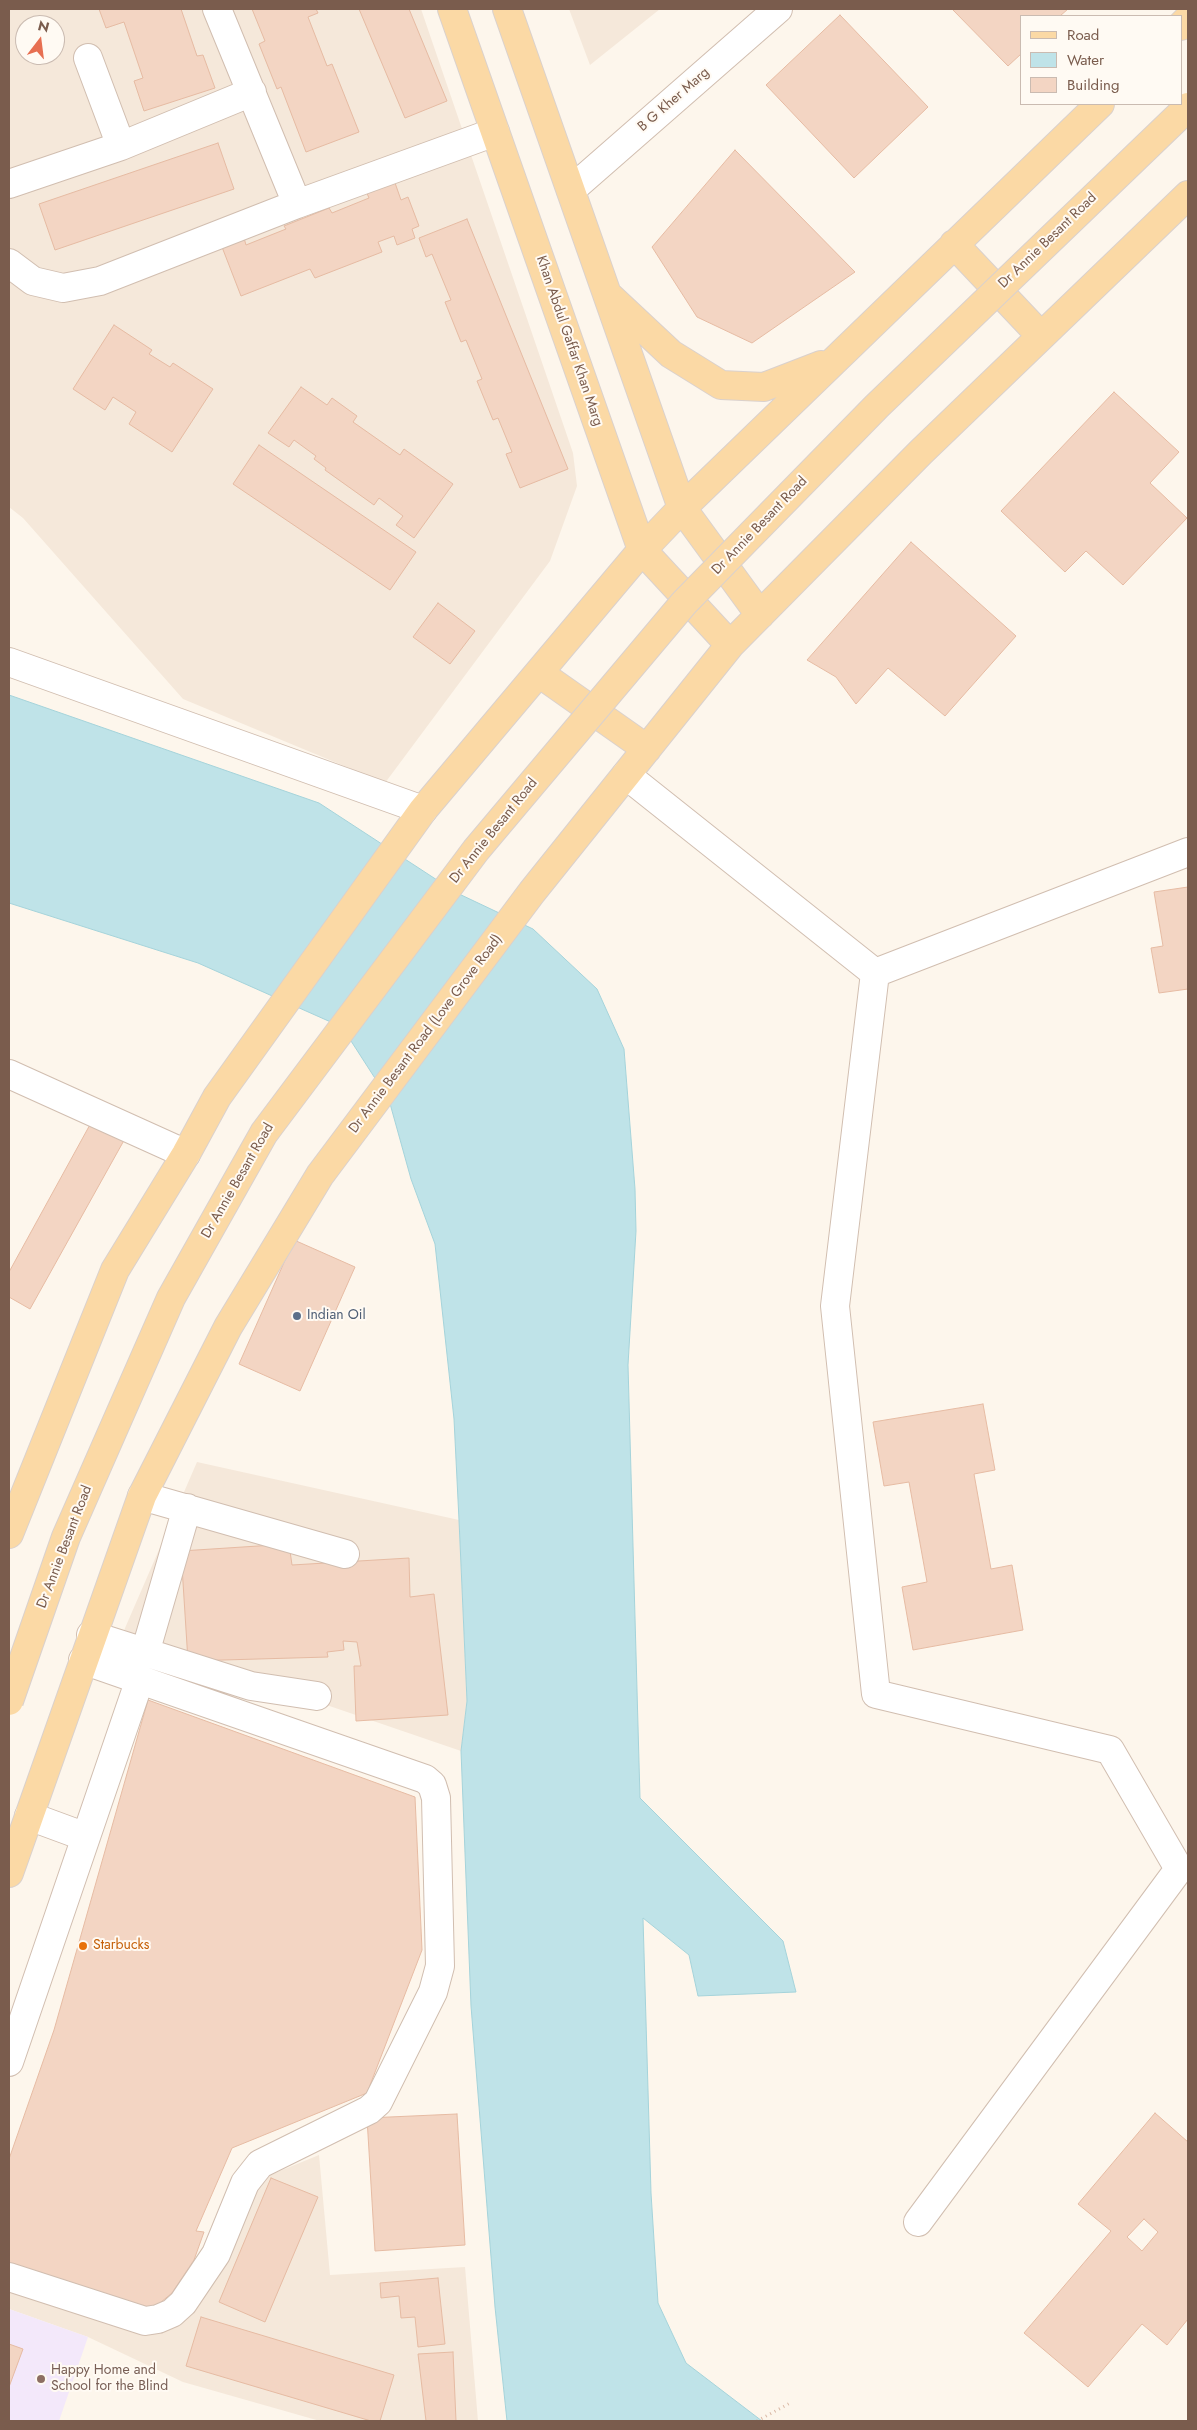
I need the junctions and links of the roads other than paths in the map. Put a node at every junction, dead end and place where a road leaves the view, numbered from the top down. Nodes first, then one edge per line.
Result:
1 (217, 9) edge
2 (452, 9) edge
3 (507, 9) edge
4 (778, 9) edge
5 (88, 58) dead end
6 (252, 92) junction
7 (1099, 105) edge
8 (1188, 107) edge
9 (495, 132) junction
10 (121, 146) junction
11 (9, 184) edge
12 (571, 190) junction
13 (1188, 195) edge
14 (297, 204) junction
15 (954, 244) junction
16 (9, 263) edge
17 (607, 294) junction
18 (1041, 336) junction
19 (833, 360) junction
20 (682, 508) junction
21 (642, 550) junction
22 (760, 615) junction
23 (730, 645) junction
24 (9, 662) edge
25 (539, 673) junction
26 (647, 749) junction
27 (626, 775) junction
28 (423, 810) junction
29 (1188, 852) edge
30 (875, 973) junction
31 (9, 1074) edge
32 (186, 1154) junction
33 (142, 1496) junction
34 (186, 1508) junction
35 (9, 1534) edge
36 (345, 1554) dead end
37 (87, 1648) junction
38 (142, 1666) junction
39 (317, 1696) dead end
40 (9, 1701) edge
41 (29, 1816) junction
42 (86, 1837) junction
43 (9, 1873) edge
44 (1184, 1873) edge
45 (9, 2062) edge
46 (918, 2222) dead end
47 (9, 2277) edge

1 - 6 street
2 - 9 main road, Khan Abdul Gaffar Khan Marg
3 - 12 main road
4 - 12 street, B G Kher Marg
5 - 10 street
6 - 10 street
6 - 14 street
7 - 15 main road
8 - 40 main road, Dr Annie Besant Road, bridge
9 - 14 street
9 - 21 main road, Khan Abdul Gaffar Khan Marg
10 - 11 street
12 - 17 main road
13 - 18 main road
14 - 16 street
15 - 18 main road
15 - 19 main road
17 - 19 main road
17 - 20 main road
18 - 22 main road
19 - 20 main road
20 - 21 main road
20 - 22 main road
21 - 23 main road, Khan Abdul Gaffar Khan Marg
21 - 25 main road
22 - 23 main road
23 - 26 main road
24 - 28 street
25 - 26 main road
25 - 28 main road
26 - 27 main road
27 - 30 street
27 - 33 main road, Dr Annie Besant Road (Love Grove Road)
28 - 32 main road
29 - 30 street
30 - 44 street
31 - 32 street
32 - 35 main road
33 - 34 street
33 - 37 main road
34 - 36 street
34 - 38 street
37 - 38 street
37 - 41 main road
38 - 39 street
38 - 42 street
38 - 47 street
41 - 42 street
41 - 43 main road
42 - 45 street
44 - 46 street

